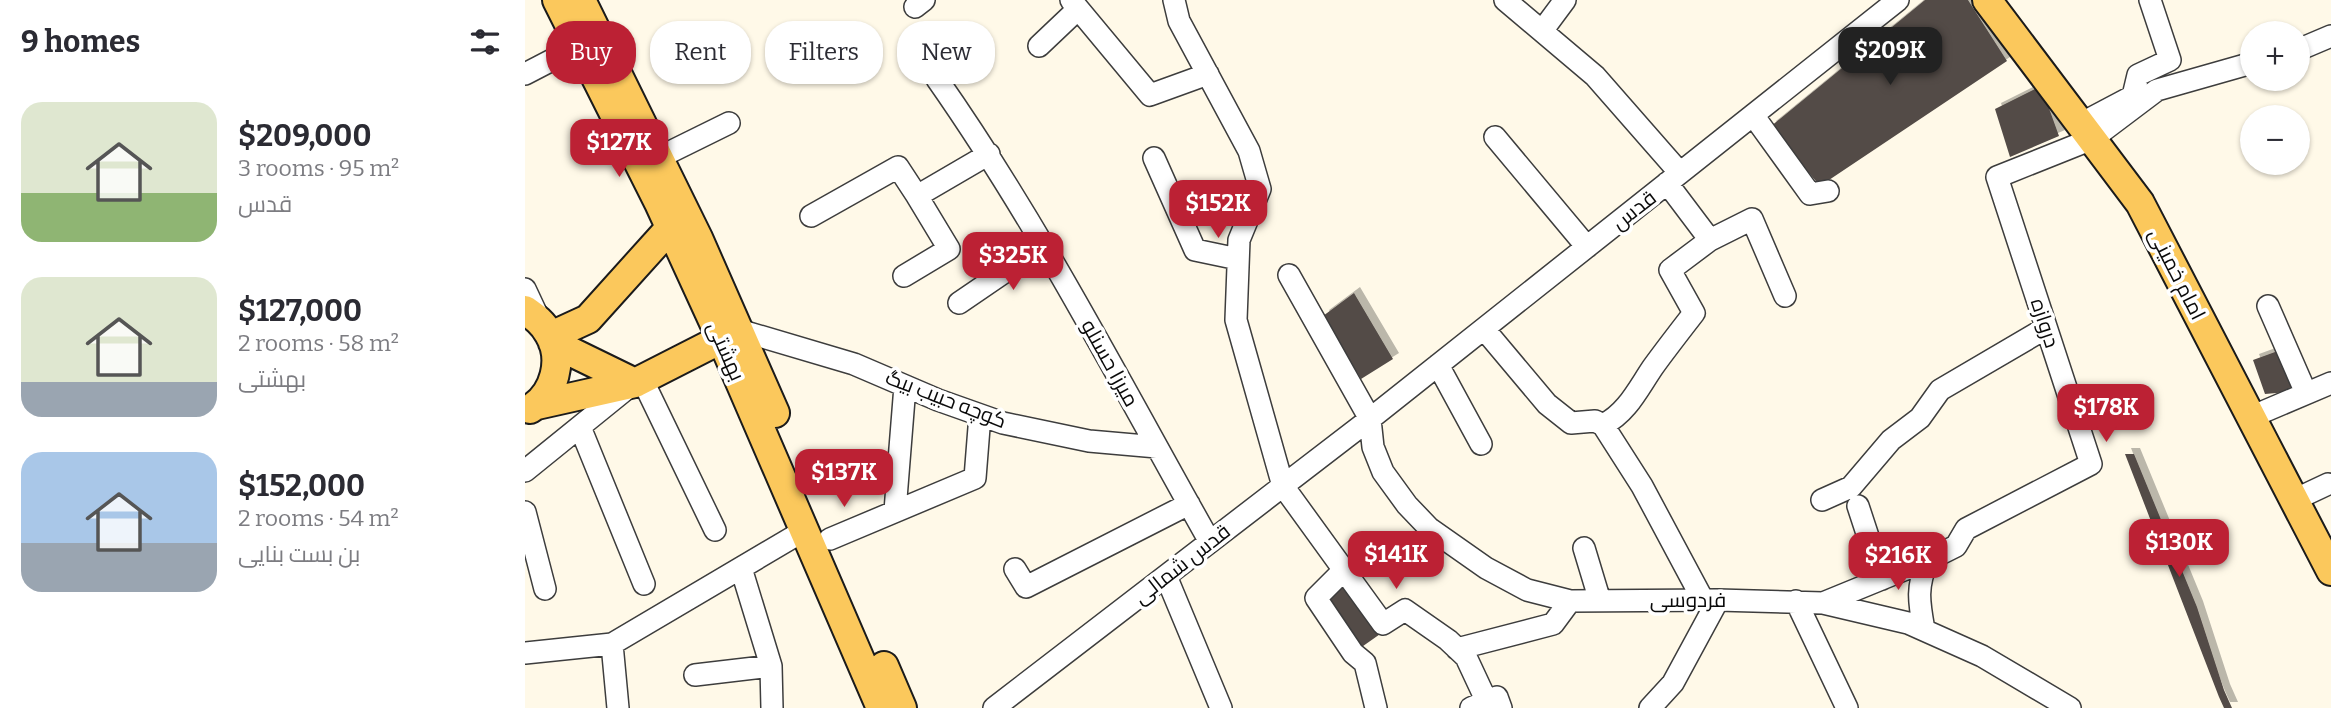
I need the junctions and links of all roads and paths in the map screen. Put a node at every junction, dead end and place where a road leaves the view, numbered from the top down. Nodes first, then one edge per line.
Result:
1 (557, 0) edge
2 (581, 0) edge
3 (1174, 0) edge
4 (1505, 0) edge
5 (1565, 0) edge
6 (1898, 0) edge
7 (1987, 0) edge
8 (2151, 0) edge
9 (1074, 4) edge
10 (567, 21) edge
11 (1542, 31) junction
12 (2331, 36) edge
13 (2310, 45) edge
14 (1039, 46) dead end
15 (546, 64) edge
16 (2240, 66) edge
17 (1208, 74) junction
18 (525, 75) edge
19 (600, 84) edge
20 (940, 84) edge
21 (1753, 115) junction
22 (729, 124) dead end
23 (2086, 131) junction
24 (1495, 137) dead end
25 (989, 154) junction
26 (658, 158) junction
27 (1154, 158) dead end
28 (1674, 178) junction
29 (1828, 191) dead end
30 (917, 196) junction
31 (811, 216) dead end
32 (679, 223) junction
33 (1710, 240) junction
34 (1044, 246) junction
35 (1587, 247) junction
36 (1238, 259) junction
37 (1289, 275) dead end
38 (905, 276) dead end
39 (525, 289) edge
40 (1785, 296) dead end
41 (959, 303) dead end
42 (2268, 306) dead end
43 (542, 328) edge
44 (2046, 328) junction
45 (1484, 329) junction
46 (730, 334) junction
47 (1438, 365) junction
48 (638, 381) junction
49 (2331, 383) edge
50 (905, 386) junction
51 (2306, 393) junction
52 (531, 408) edge
53 (979, 415) junction
54 (2251, 418) junction
55 (1370, 419) junction
56 (1603, 425) junction
57 (580, 427) junction
58 (1481, 444) dead end
59 (1157, 447) junction
60 (525, 471) edge
61 (2327, 484) dead end
62 (1283, 486) junction
63 (1822, 500) dead end
64 (2294, 500) junction
65 (1189, 504) junction
66 (1858, 506) dead end
67 (895, 511) junction
68 (525, 512) edge
69 (715, 530) dead end
70 (817, 534) junction
71 (1210, 542) junction
72 (1584, 548) dead end
73 (1928, 560) junction
74 (741, 568) junction
75 (1015, 569) dead end
76 (1343, 571) junction
77 (2331, 571) edge
78 (1166, 576) junction
79 (1882, 579) junction
80 (644, 584) dead end
81 (545, 589) dead end
82 (1710, 600) junction
83 (1570, 601) junction
84 (1600, 601) junction
85 (1796, 601) junction
86 (1823, 603) junction
87 (1924, 630) junction
88 (613, 644) junction
89 (1457, 649) junction
90 (525, 653) edge
91 (771, 666) junction
92 (695, 675) dead end
93 (1486, 706) edge
94 (618, 708) edge
95 (772, 708) edge
96 (881, 708) edge
97 (902, 708) edge
98 (994, 708) edge
99 (1221, 708) edge
100 (1376, 708) edge
101 (1650, 708) edge
102 (1847, 708) edge
103 (2070, 708) edge

1 - 10 main road, بهشتی
2 - 26 main road, بهشتی
3 - 17 street
4 - 11 street
5 - 11 street
6 - 21 street, قدس
7 - 23 main road, امام خمینی
8 - 23 street
9 - 14 street
9 - 17 street
11 - 28 street
12 - 13 street
15 - 18 street
16 - 23 street
17 - 36 street
19 - 32 main road, بهشتی
20 - 25 street, میرزا حسنلو
21 - 28 street, قدس
21 - 29 street
22 - 26 street
23 - 44 street, دروازه
23 - 54 main road, امام خمینی
24 - 35 street
25 - 30 street
25 - 34 street, میرزا حسنلو
26 - 32 main road, بهشتی
27 - 36 street
28 - 33 street
28 - 35 street, قدس
30 - 31 street
30 - 38 street
32 - 43 main road
32 - 46 main road, بهشتی
33 - 40 street
33 - 56 street
34 - 41 street
34 - 59 street, میرزا حسنلو
35 - 45 street, قدس
36 - 62 street
37 - 55 street
39 - 43 street
42 - 51 street
43 - 48 main road
43 - 52 main road
44 - 63 street
44 - 73 street, دروازه
45 - 47 street, قدس
45 - 56 street
46 - 48 main road
46 - 50 street, کوچه حبیب بیگ
46 - 70 main road, بهشتی
47 - 55 street, قدس
47 - 58 street
48 - 52 main road
48 - 57 street
48 - 69 street
49 - 51 street
50 - 53 street, کوچه حبیب بیگ
50 - 67 street
51 - 54 street
53 - 59 street, کوچه حبیب بیگ
53 - 67 street
54 - 64 main road, امام خمینی
55 - 62 street, قدس شمالی
55 - 83 street, فردوسی
56 - 82 street
57 - 60 street
57 - 80 street
59 - 65 street, میرزا حسنلو
61 - 64 street
62 - 71 street, قدس شمالی
62 - 76 street
64 - 77 main road, امام خمینی
65 - 71 street, میرزا حسنلو
65 - 75 street
66 - 79 street
67 - 70 street
68 - 81 street
70 - 74 street
70 - 96 main road, بهشتی
70 - 97 main road, بهشتی
71 - 78 street, قدس شمالی
72 - 84 street
73 - 79 street, دروازه
73 - 87 street
74 - 88 street
74 - 91 street
76 - 89 street
76 - 100 street
78 - 98 street, قدس شمالی
78 - 99 street
79 - 86 street, دروازه
82 - 84 street, فردوسی
82 - 85 street, فردوسی
82 - 101 street
83 - 84 street, فردوسی
83 - 89 street
85 - 86 street, فردوسی
85 - 102 street
86 - 87 street, فردوسی
87 - 103 street, فردوسی
88 - 90 street
88 - 94 street
89 - 93 street
91 - 92 street
91 - 95 street

